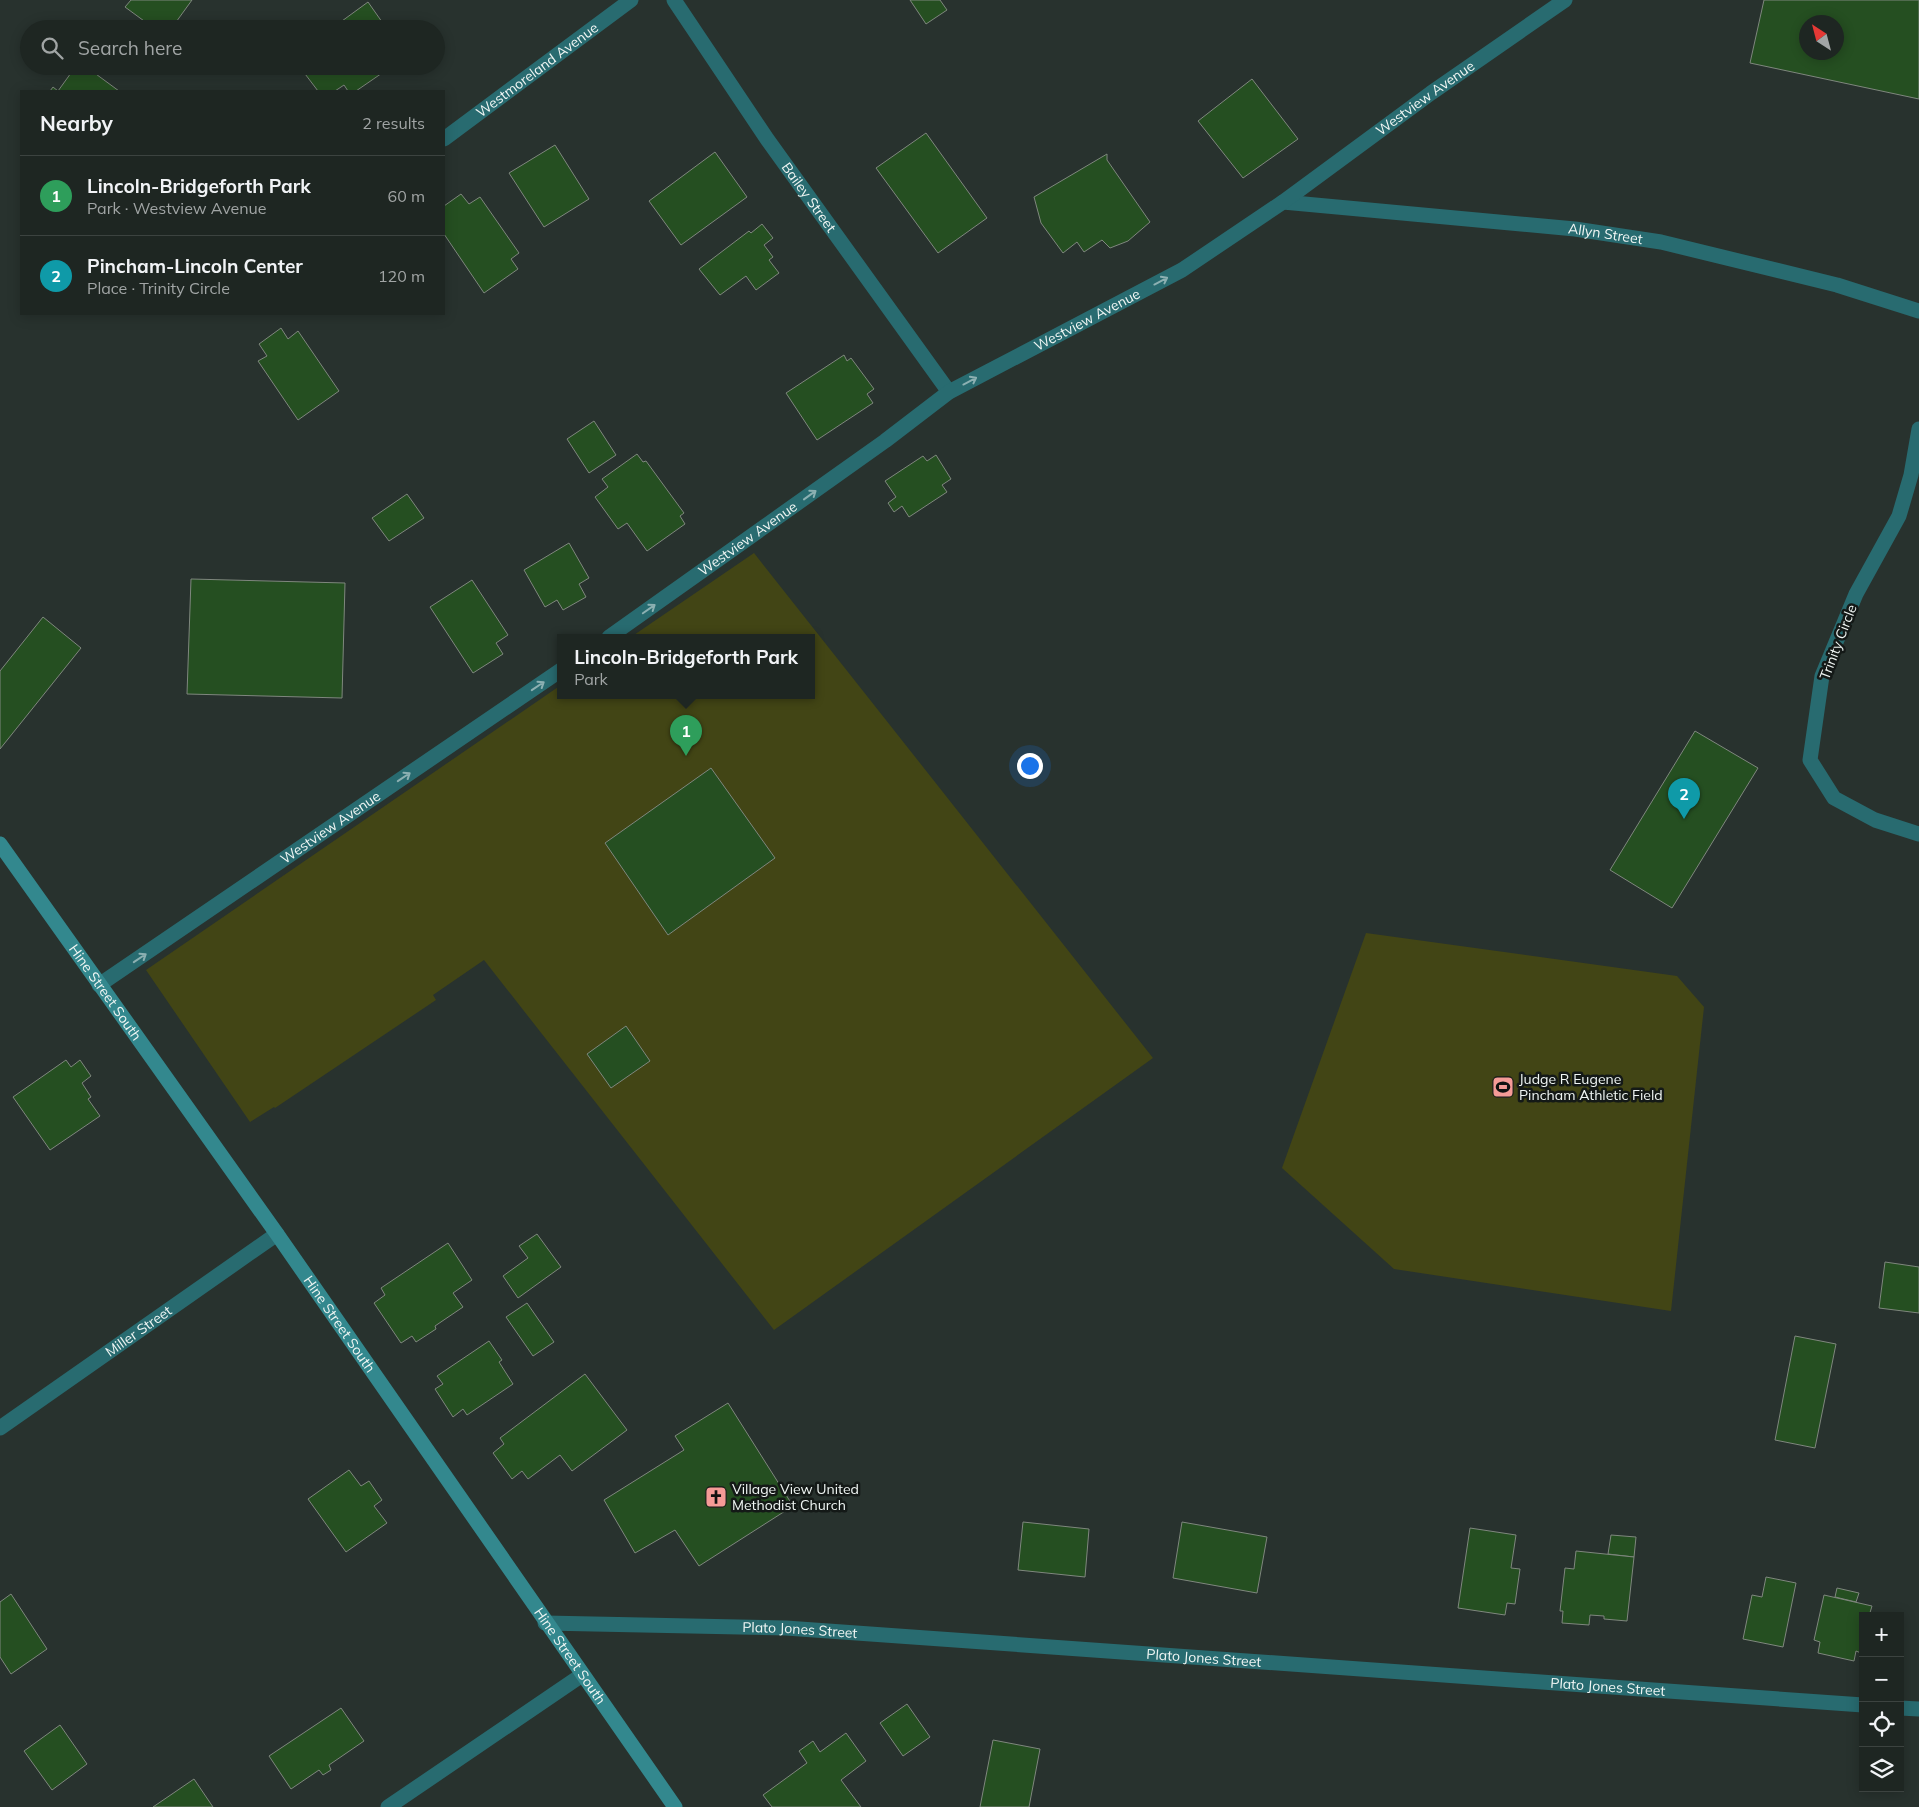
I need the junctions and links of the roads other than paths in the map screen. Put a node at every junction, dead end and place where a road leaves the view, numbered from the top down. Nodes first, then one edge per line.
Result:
1 (631, 0) edge
2 (674, 0) edge
3 (1565, 0) edge
4 (445, 138) edge
5 (1283, 202) junction
6 (1919, 311) edge
7 (949, 392) junction
8 (1919, 429) edge
9 (613, 634) edge
10 (557, 673) edge
11 (1919, 834) edge
12 (0, 844) edge
13 (100, 985) junction
14 (277, 1234) junction
15 (0, 1428) edge
16 (545, 1623) junction
17 (582, 1675) junction
18 (1859, 1705) edge
19 (1904, 1708) edge
20 (1919, 1709) edge
21 (388, 1807) edge
22 (675, 1807) edge

1 - 4 street, Westmoreland Avenue
2 - 7 street, Bailey Street
3 - 5 street, Westview Avenue
5 - 6 street, Allyn Street
7 -> 5 street, Westview Avenue
9 -> 7 street, Westview Avenue
8 - 11 street, Trinity Circle
13 -> 10 street, Westview Avenue
12 - 13 street, Hine Street South
13 - 14 street, Hine Street South
14 - 15 street, Miller Street
14 - 16 street, Hine Street South
16 - 17 street, Hine Street South
16 - 18 street, Plato Jones Street
17 - 21 street
17 - 22 street, Hine Street South
19 - 20 street

